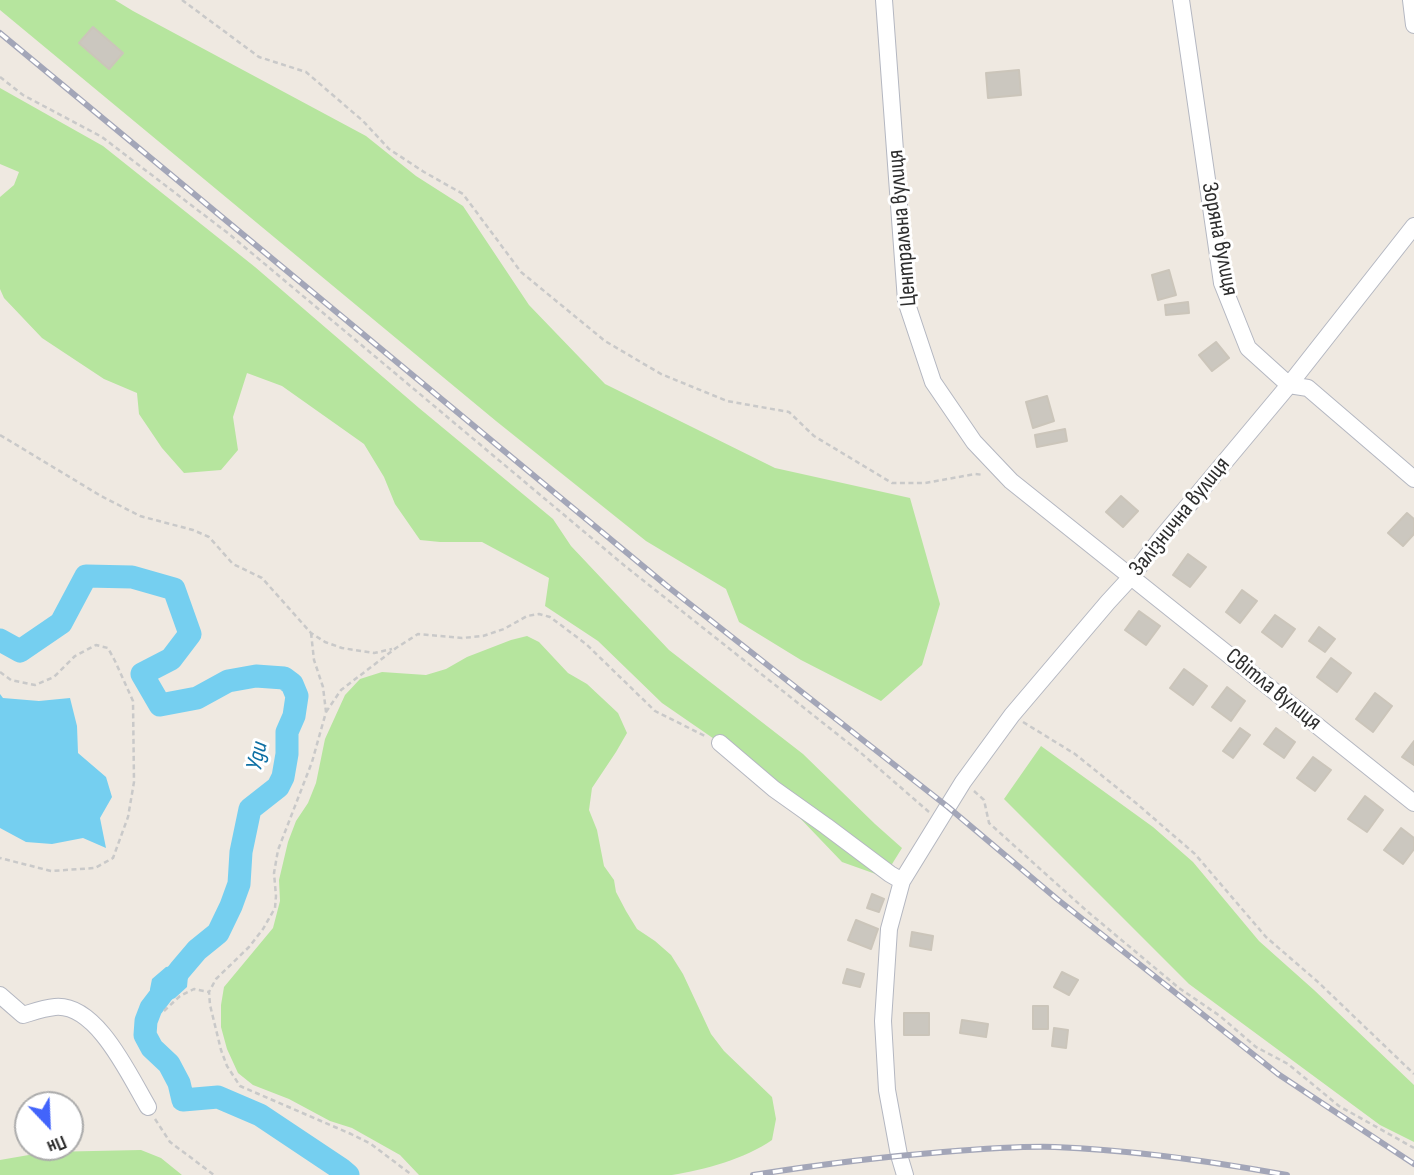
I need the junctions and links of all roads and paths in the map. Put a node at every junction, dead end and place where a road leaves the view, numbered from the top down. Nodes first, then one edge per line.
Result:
1 (182, 0) edge
2 (884, 0) edge
3 (1181, 0) edge
4 (1411, 0) edge
5 (1414, 25) edge
6 (0, 77) edge
7 (1414, 226) edge
8 (1289, 385) junction
9 (0, 435) edge
10 (985, 475) dead end
11 (1414, 479) edge
12 (1131, 577) junction
13 (311, 633) junction
14 (396, 648) junction
15 (0, 672) edge
16 (326, 712) junction
17 (1012, 715) junction
18 (720, 743) joint
19 (963, 782) junction
20 (1414, 803) edge
21 (943, 814) junction
22 (0, 858) edge
23 (902, 881) junction
24 (209, 992) junction
25 (0, 995) edge
26 (164, 1011) dead end
27 (1414, 1074) edge
28 (148, 1107) joint
29 (1414, 1149) edge
30 (214, 1175) edge
31 (412, 1175) edge
32 (905, 1175) edge

1 - 10 path
2 - 12 street, Центральна вулиця
3 - 8 street, Зоряна вулиця
4 - 5 street
6 - 21 path
7 - 8 street, Залізнична вулиця
8 - 11 street, Зоряна вулиця
8 - 12 street, Залізнична вулиця
9 - 13 path
12 - 17 street, Залізнична вулиця
12 - 20 street, Світла вулиця
13 - 14 path
13 - 16 path
14 - 16 path
14 - 18 path
15 - 22 path
16 - 24 path
17 - 19 street, Залізнична вулиця
17 - 27 path
18 - 23 street
19 - 21 street, Залізнична вулиця
19 - 29 path
21 - 23 street, Залізнична вулиця
23 - 32 street, Залізнична вулиця
24 - 26 path
24 - 31 path
25 - 28 street
28 - 30 path

